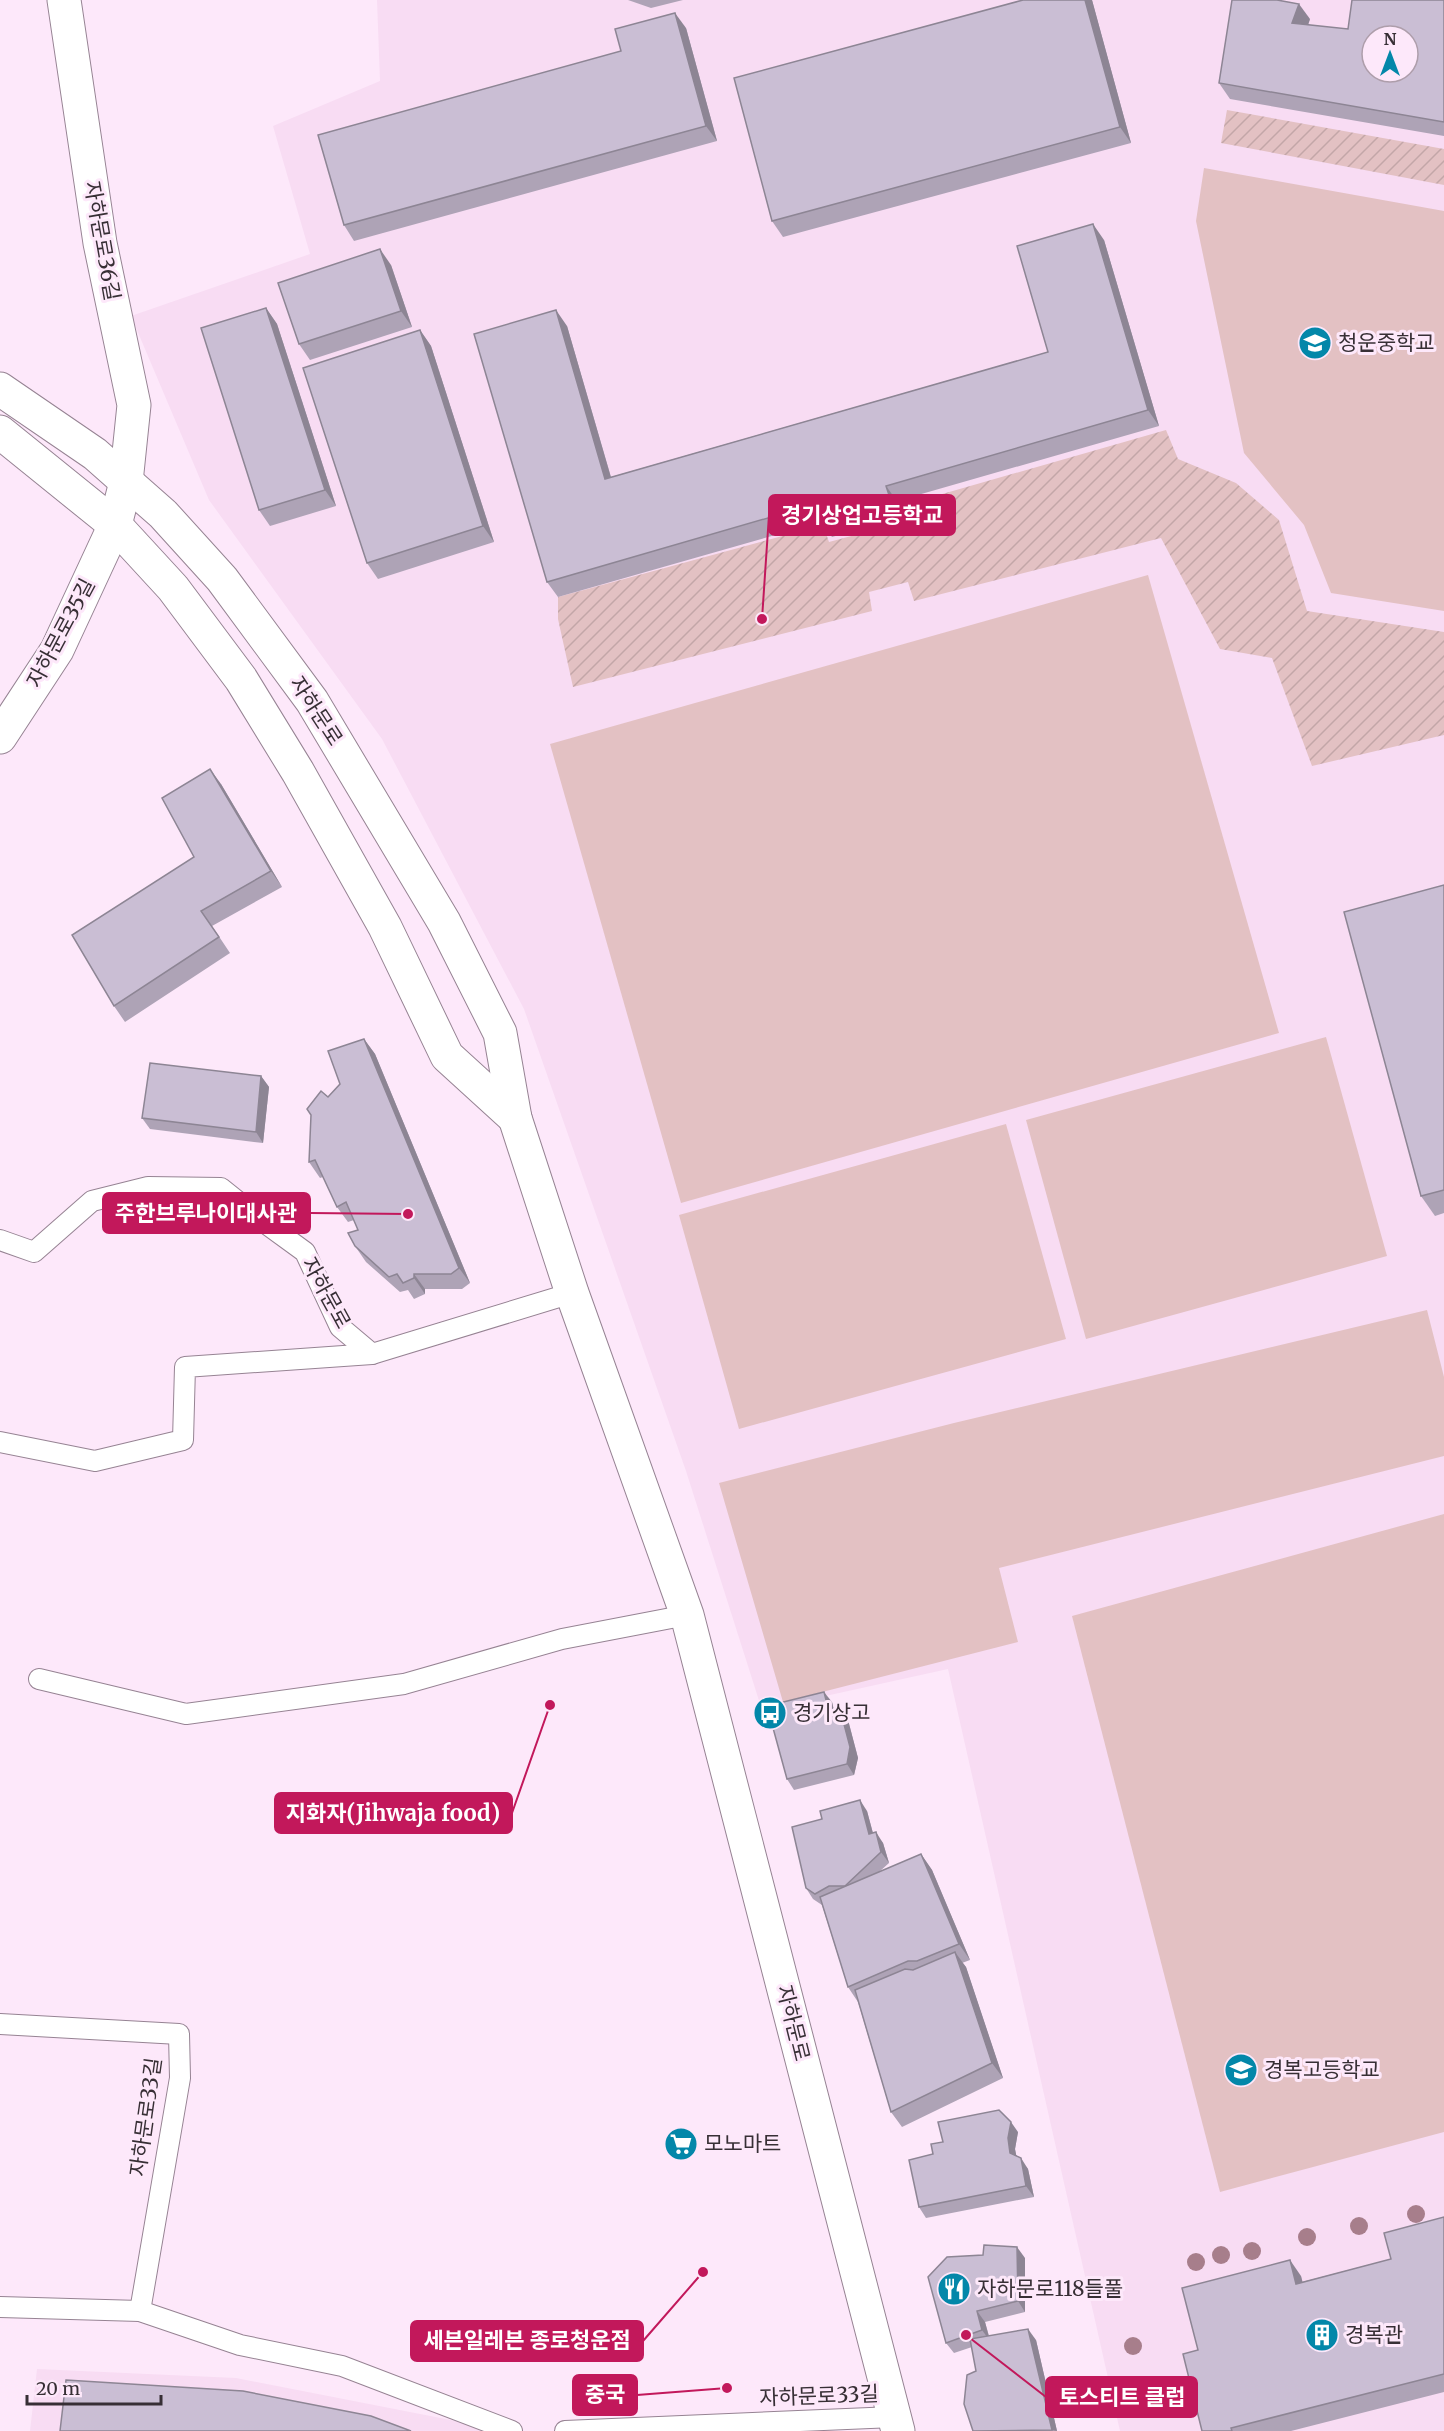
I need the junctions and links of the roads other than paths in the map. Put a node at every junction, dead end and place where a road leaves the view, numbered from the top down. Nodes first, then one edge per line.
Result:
1 (64, 0) edge
2 (0, 389) edge
3 (0, 432) edge
4 (126, 482) junction
5 (115, 525) junction
6 (0, 737) edge
7 (515, 1118) junction
8 (0, 1240) edge
9 (572, 1293) junction
10 (372, 1354) junction
11 (0, 1442) edge
12 (687, 1615) junction
13 (39, 1679) dead end
14 (0, 2024) edge
15 (0, 2307) edge
16 (140, 2311) junction
17 (896, 2424) edge
18 (512, 2431) edge
19 (565, 2431) edge

1 - 4 main road, 자하문로36길
2 - 4 main road, 자하문로
3 - 5 main road, 자하문로
4 - 5 main road, 자하문로36길
4 - 7 main road, 자하문로
5 - 6 main road, 자하문로35길
5 - 7 main road, 자하문로
7 - 9 main road, 자하문로
8 - 10 lane, 자하문로
9 - 10 lane
9 - 12 main road, 자하문로
10 - 11 lane
12 - 13 lane
12 - 17 main road, 자하문로
14 - 16 lane, 자하문로33길
15 - 16 lane
16 - 18 lane
17 - 19 lane, 자하문로33길

